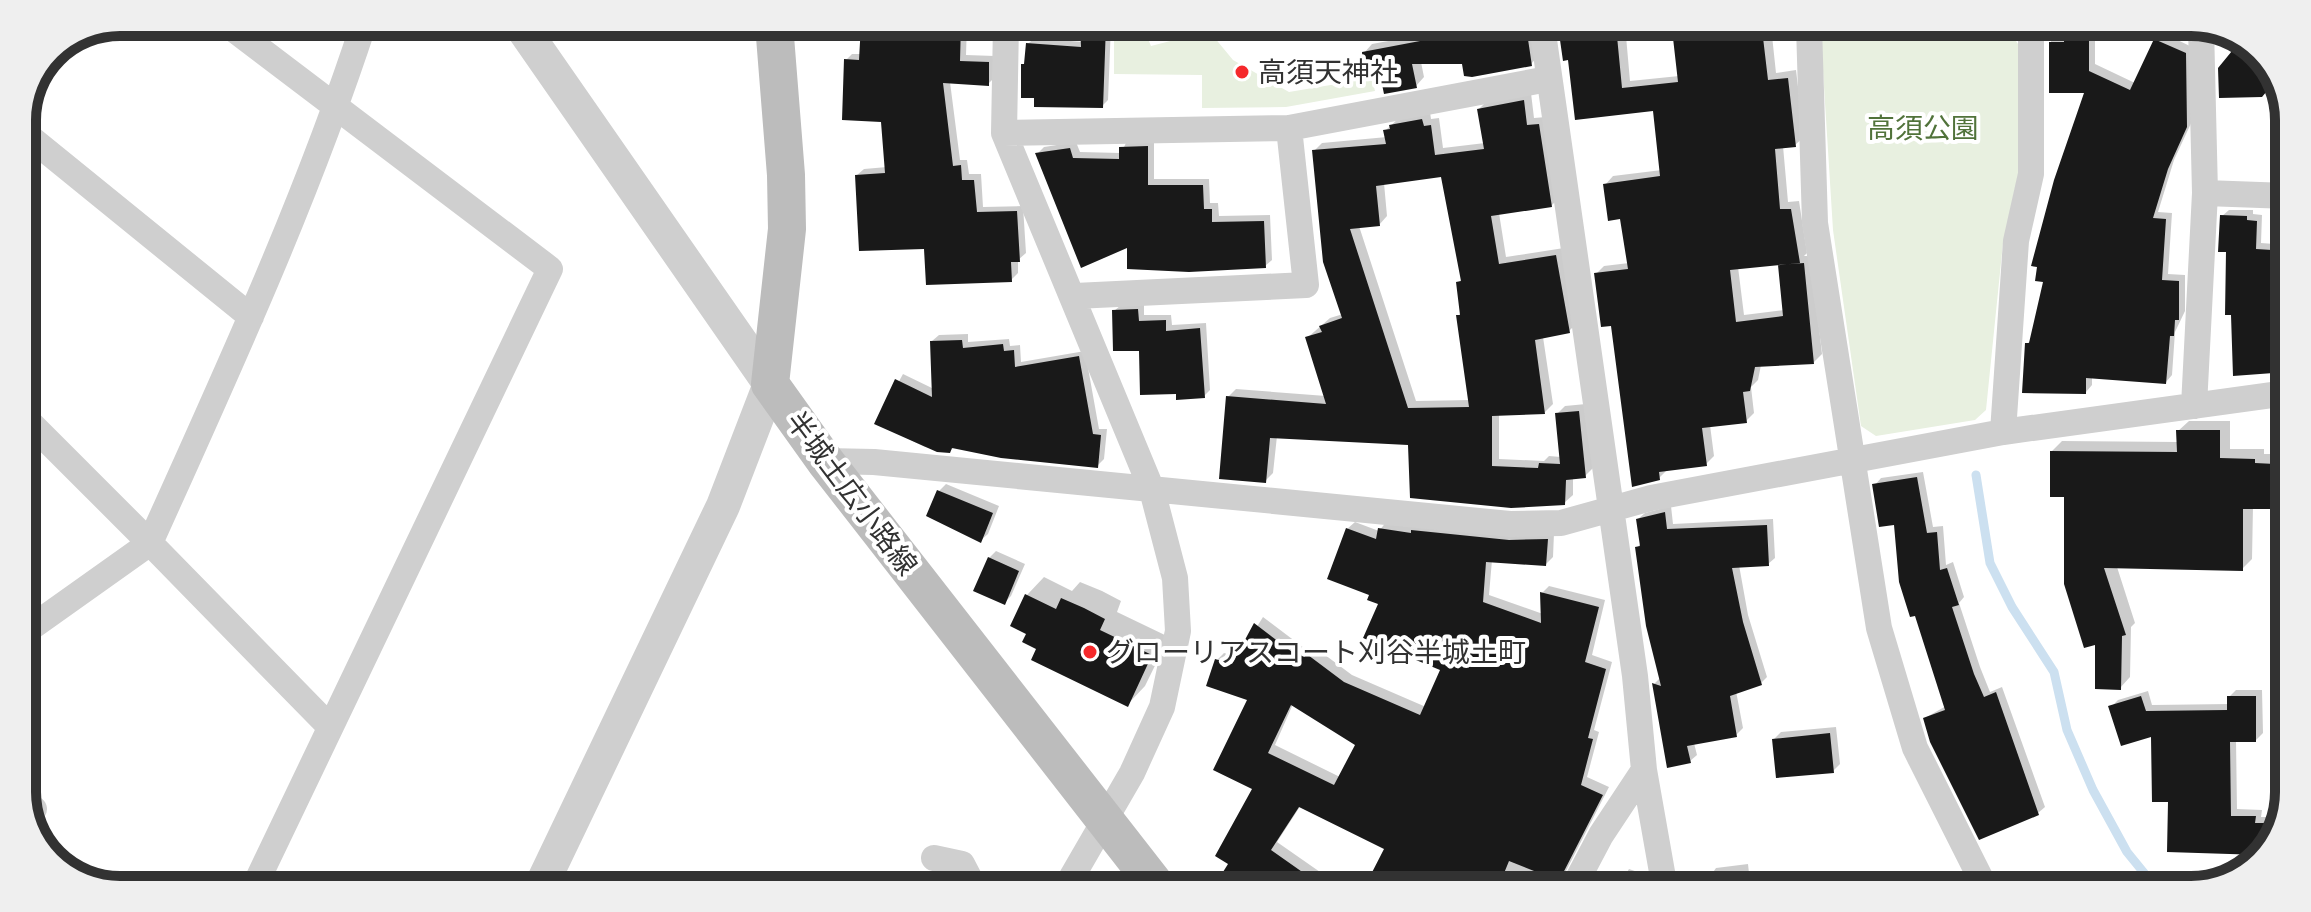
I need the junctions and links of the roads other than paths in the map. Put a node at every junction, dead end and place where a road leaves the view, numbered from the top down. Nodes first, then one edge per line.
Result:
1 (242, 36) edge
2 (360, 36) edge
3 (528, 36) edge
4 (775, 36) edge
5 (1006, 36) edge
6 (1543, 36) edge
7 (1809, 36) edge
8 (2031, 36) edge
9 (2201, 37) edge
10 (1548, 79) junction
11 (336, 107) junction
12 (1289, 128) junction
13 (1004, 133) junction
14 (36, 142) edge
15 (2205, 193) junction
16 (2275, 196) edge
17 (1075, 296) junction
18 (251, 317) junction
19 (770, 384) junction
20 (2275, 395) edge
21 (2194, 406) junction
22 (36, 429) edge
23 (2003, 432) junction
24 (1854, 460) junction
25 (825, 461) junction
26 (1152, 490) junction
27 (1608, 510) junction
28 (150, 543) junction
29 (36, 624) edge
30 (330, 727) junction
31 (1644, 770) junction
32 (1106, 818) junction
33 (934, 858) dead end
34 (259, 876) edge
35 (546, 876) edge
36 (968, 876) edge
37 (1072, 876) edge
38 (1149, 876) edge
39 (1579, 876) edge
40 (1663, 876) edge
41 (1979, 876) edge

1 - 11 street
2 - 11 street
3 - 19 street
4 - 19 main road, 半城土広小路線
5 - 13 street
6 - 10 street
7 - 24 street
8 - 23 street
9 - 15 street
10 - 12 street
10 - 27 street
11 - 18 street
11 - 30 street
12 - 13 street
12 - 17 street
13 - 17 street
14 - 18 street
15 - 16 street
15 - 21 street
17 - 26 street
18 - 28 street
19 - 25 main road, 半城土広小路線
19 - 35 street
20 - 21 street
21 - 23 street
22 - 28 street
23 - 24 street
24 - 27 street
24 - 41 street
25 - 26 street
25 - 32 main road, 半城土広小路線
26 - 27 street
26 - 32 street
27 - 31 street
28 - 29 street
28 - 30 street
30 - 34 street
31 - 39 street
31 - 40 street
32 - 37 street
32 - 38 main road, 半城土広小路線
33 - 36 street

